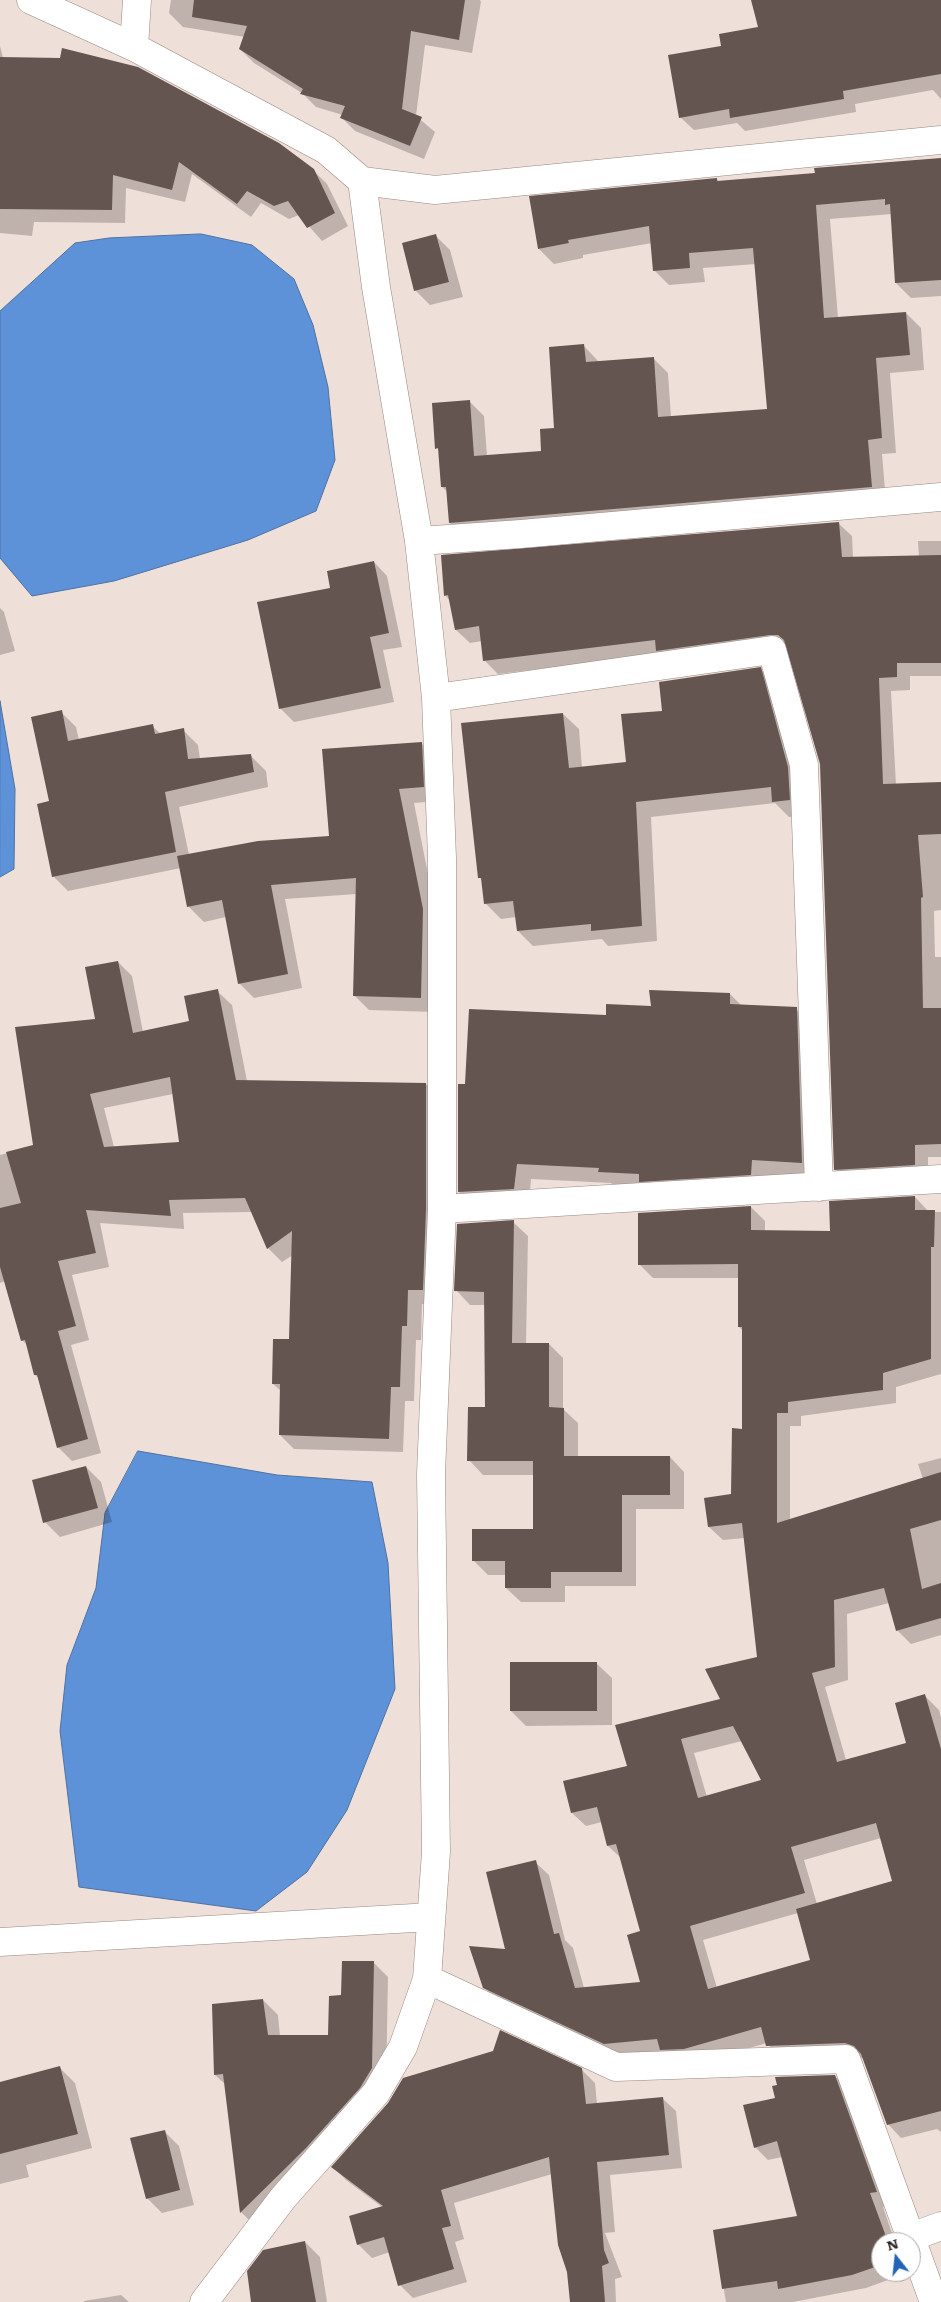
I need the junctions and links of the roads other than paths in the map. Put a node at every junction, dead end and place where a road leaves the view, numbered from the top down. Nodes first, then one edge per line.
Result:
1 (31, 0) edge
2 (137, 0) edge
3 (134, 46) junction
4 (941, 140) edge
5 (362, 181) junction
6 (941, 496) edge
7 (419, 541) junction
8 (436, 698) junction
9 (941, 1179) edge
10 (818, 1186) junction
11 (442, 1209) junction
12 (432, 1917) junction
13 (0, 1942) edge
14 (427, 1979) junction
15 (941, 2226) edge
16 (909, 2232) edge
17 (921, 2233) edge
18 (921, 2265) edge
19 (204, 2302) edge
20 (934, 2302) edge

1 - 3 street
2 - 3 street
3 - 5 street
4 - 5 street
5 - 7 street
6 - 7 street
7 - 8 street
8 - 10 street
8 - 11 street
9 - 10 street
10 - 11 street
11 - 12 street
12 - 13 street
12 - 14 street
14 - 16 street
14 - 19 street
15 - 17 street
18 - 20 street

